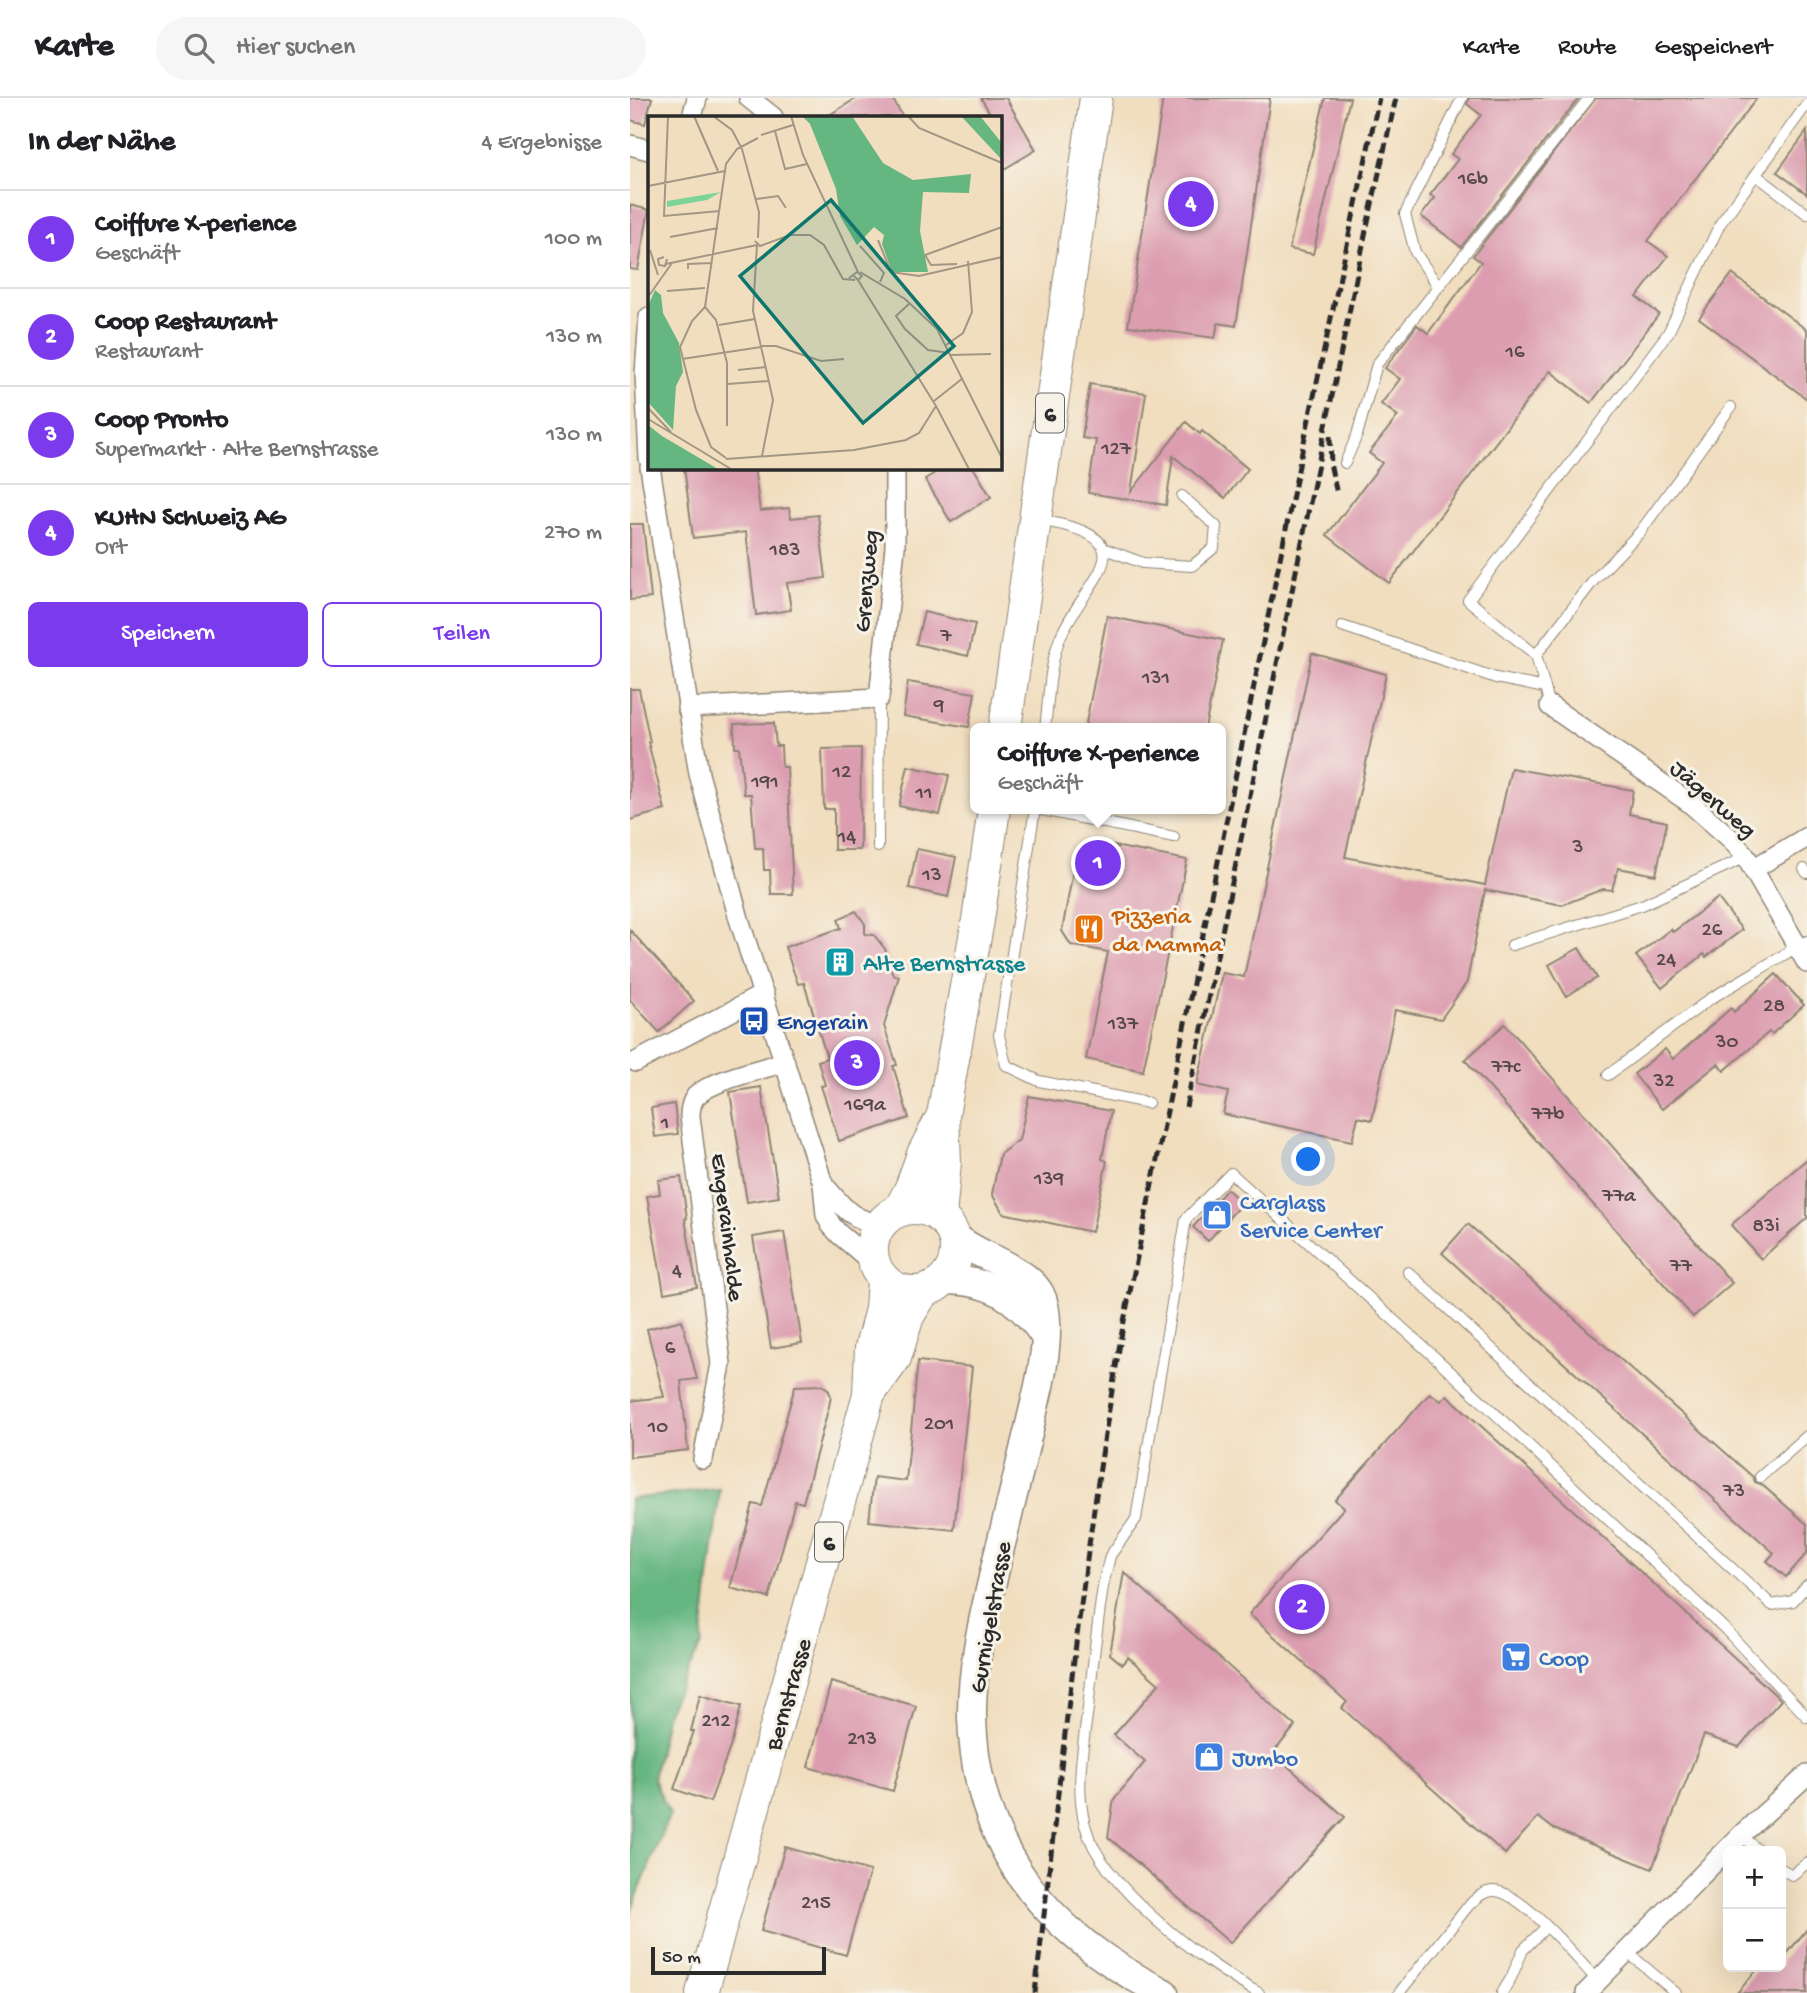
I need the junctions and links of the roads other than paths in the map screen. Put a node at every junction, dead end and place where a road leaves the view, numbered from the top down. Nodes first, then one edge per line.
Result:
1 (697, 98) edge
2 (749, 98) edge
3 (1096, 98) edge
4 (1462, 98) edge
5 (1589, 98) edge
6 (1807, 104) edge
7 (692, 116) edge
8 (772, 116) edge
9 (630, 145) edge
10 (648, 150) edge
11 (1756, 174) junction
12 (1807, 214) edge
13 (1438, 286) junction
14 (648, 324) edge
15 (1731, 407) dead end
16 (648, 448) edge
17 (1345, 463) dead end
18 (650, 469) edge
19 (895, 469) edge
20 (1182, 496) dead end
21 (1034, 519) junction
22 (1105, 550) junction
23 (1342, 626) dead end
24 (1536, 654) junction
25 (1548, 697) junction
26 (879, 698) junction
27 (687, 708) junction
28 (1006, 723) edge
29 (1046, 723) edge
30 (992, 814) edge
31 (1035, 814) edge
32 (1061, 814) edge
33 (1174, 837) dead end
34 (1807, 837) edge
35 (878, 848) dead end
36 (1750, 863) junction
37 (1512, 945) dead end
38 (1804, 950) edge
39 (764, 994) junction
40 (785, 1062) junction
41 (632, 1065) edge
42 (1608, 1075) dead end
43 (1148, 1104) dead end
44 (943, 1115) junction
45 (823, 1184) junction
46 (890, 1218) junction
47 (947, 1226) junction
48 (877, 1270) junction
49 (1408, 1272) dead end
50 (933, 1286) junction
51 (1044, 1335) junction
52 (869, 1394) junction
53 (1807, 1436) edge
54 (703, 1459) dead end
55 (1760, 1477) dead end
56 (1807, 1585) edge
57 (1807, 1717) edge
58 (1807, 1775) edge
59 (1741, 1835) junction
60 (1753, 1846) edge
61 (1807, 1863) edge
62 (1786, 1872) edge
63 (1546, 1927) junction
64 (1626, 1951) junction
65 (1592, 1987) edge
66 (702, 1993) edge
67 (1164, 1993) edge
68 (1259, 1993) edge
69 (1399, 1993) edge
70 (1502, 1993) edge
71 (1676, 1993) edge

1 - 7 street
2 - 8 street
3 - 21 main road, 6
4 - 13 lane
5 - 13 lane
6 - 11 lane
9 - 10 street
11 - 12 lane
11 - 24 lane
13 - 17 lane
14 - 16 street
15 - 24 lane
18 - 27 street
19 - 26 street, Grenzweg
20 - 22 lane
21 - 22 lane
21 - 28 main road, 6
22 - 29 lane
23 - 25 lane
24 - 25 lane
25 - 36 street, Jägerweg
26 - 27 street
26 - 35 lane, Grenzweg
27 - 39 street
30 - 44 main road
31 - 43 lane
32 - 33 lane
34 - 36 street
36 - 37 lane
36 - 38 street, Jägerweg
38 - 42 lane
39 - 40 street
39 - 41 street
40 - 45 street
40 - 54 street, Engerainhalde
44 - 46 main road
44 - 47 main road
45 - 46 street
45 - 48 street
46 - 47 main road
46 - 48 main road
47 - 50 main road
47 - 51 main road, Gurnigelstrasse
48 - 50 main road
48 - 52 main road, Bernstrasse / 6
49 - 56 lane
50 - 51 main road
50 - 52 main road, Bernstrasse / 6
51 - 67 main road, Gurnigelstrasse
52 - 66 main road, Bernstrasse / 6
53 - 55 lane
57 - 68 lane
58 - 59 street
59 - 60 lane
59 - 64 street
61 - 62 lane
63 - 65 lane
63 - 69 lane
63 - 70 lane
64 - 65 street
64 - 71 lane

